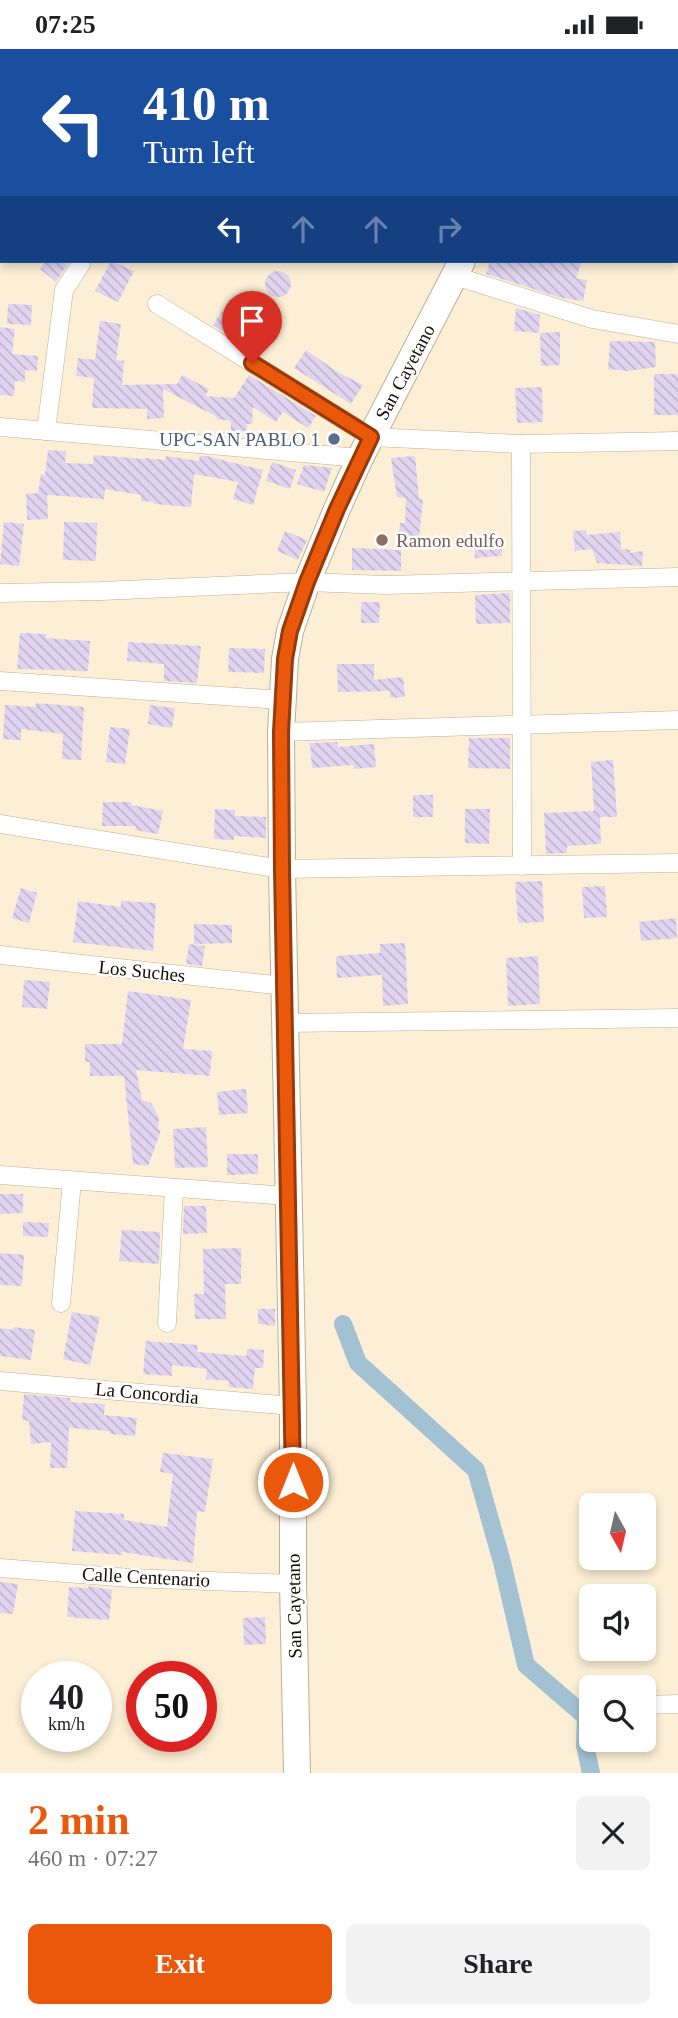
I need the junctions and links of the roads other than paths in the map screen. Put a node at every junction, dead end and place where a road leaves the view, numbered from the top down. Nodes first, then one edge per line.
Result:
1 (81, 264) dead end
2 (459, 269) edge
3 (157, 305) dead end
4 (678, 334) edge
5 (0, 428) edge
6 (46, 431) junction
7 (678, 441) edge
8 (521, 444) junction
9 (365, 447) junction
10 (678, 576) edge
11 (520, 581) junction
12 (307, 582) junction
13 (0, 593) edge
14 (0, 681) edge
15 (282, 700) junction
16 (678, 720) edge
17 (523, 726) junction
18 (281, 732) junction
19 (0, 824) edge
20 (678, 863) edge
21 (522, 866) junction
22 (282, 869) junction
23 (0, 955) edge
24 (284, 986) junction
25 (678, 1018) edge
26 (285, 1023) junction
27 (0, 1175) edge
28 (72, 1181) junction
29 (174, 1188) junction
30 (288, 1196) junction
31 (61, 1303) dead end
32 (167, 1323) dead end
33 (0, 1381) edge
34 (293, 1406) junction
35 (0, 1568) edge
36 (293, 1584) junction
37 (678, 1704) edge
38 (656, 1705) edge
39 (297, 1773) edge

1 - 6 street
2 - 4 street
2 - 9 main road, San Cayetano
3 - 9 street
5 - 6 street
6 - 9 street
7 - 8 street
8 - 9 street
8 - 11 street
9 - 12 main road, San Cayetano
10 - 11 street
11 - 12 street
11 - 17 street
12 - 13 street
12 - 15 main road, San Cayetano
14 - 15 street
15 - 18 main road, San Cayetano
16 - 17 street
17 - 18 street
17 - 21 street
18 - 22 main road, San Cayetano
19 - 22 street
20 - 21 street
21 - 22 street
22 - 24 main road, San Cayetano
23 - 24 street, Los Suches
24 - 26 main road, San Cayetano
25 - 26 street
26 - 30 main road, San Cayetano
27 - 28 street
28 - 29 street
28 - 31 street
29 - 30 street
29 - 32 street
30 - 34 main road, San Cayetano
33 - 34 street, La Concordia
34 - 36 main road, San Cayetano
35 - 36 street, Calle Centenario
36 - 39 main road, San Cayetano
37 - 38 street

